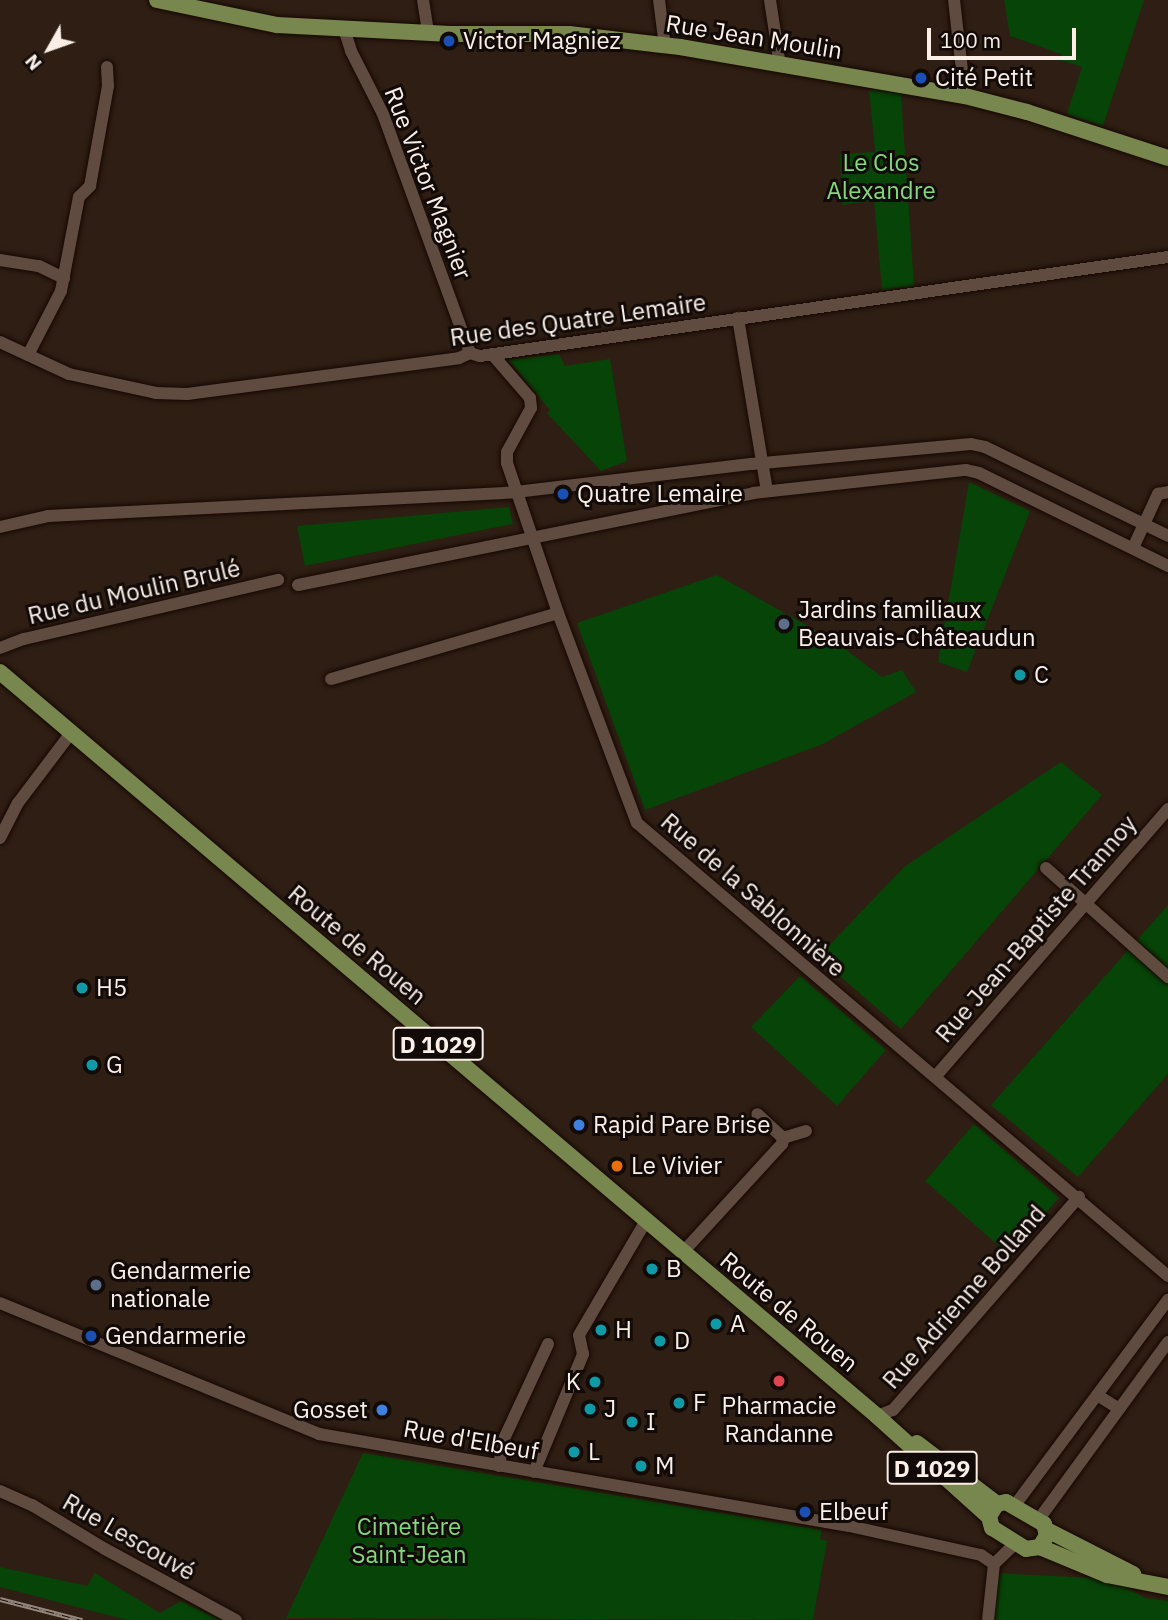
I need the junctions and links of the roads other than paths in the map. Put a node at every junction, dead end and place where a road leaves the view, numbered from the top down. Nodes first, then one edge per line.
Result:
1 (157, 0) edge
2 (423, 0) edge
3 (659, 0) edge
4 (770, 0) edge
5 (954, 0) edge
6 (344, 29) junction
7 (428, 32) junction
8 (665, 46) junction
9 (780, 65) junction
10 (107, 67) dead end
11 (965, 96) junction
12 (1168, 158) edge
13 (1168, 257) edge
14 (0, 260) edge
15 (64, 278) junction
16 (738, 318) junction
17 (0, 342) edge
18 (470, 353) junction
19 (492, 354) junction
20 (27, 355) junction
21 (762, 463) junction
22 (767, 491) junction
23 (516, 492) junction
24 (1168, 492) edge
25 (1144, 524) junction
26 (0, 527) edge
27 (1168, 536) edge
28 (531, 539) junction
29 (1133, 548) junction
30 (1168, 566) edge
31 (278, 580) dead end
32 (298, 585) dead end
33 (558, 613) junction
34 (0, 648) edge
35 (0, 672) edge
36 (331, 679) dead end
37 (71, 733) junction
38 (1168, 809) edge
39 (0, 838) edge
40 (1046, 868) dead end
41 (1086, 904) junction
42 (1168, 977) edge
43 (935, 1077) junction
44 (757, 1114) dead end
45 (806, 1131) dead end
46 (783, 1138) junction
47 (1079, 1197) junction
48 (646, 1221) junction
49 (683, 1252) junction
50 (1168, 1276) edge
51 (1168, 1300) edge
52 (0, 1303) edge
53 (1168, 1342) edge
54 (548, 1344) dead end
55 (1097, 1395) junction
56 (1119, 1409) junction
57 (877, 1416) junction
58 (499, 1466) junction
59 (534, 1472) junction
60 (0, 1491) edge
61 (1015, 1505) junction
62 (993, 1511) junction
63 (1043, 1525) junction
64 (1015, 1544) junction
65 (1040, 1547) junction
66 (994, 1564) junction
67 (1163, 1586) edge
68 (236, 1620) edge
69 (988, 1620) edge

1 - 6 main road, Rue Jean Moulin
2 - 7 street
3 - 8 street
4 - 9 street
5 - 11 street
6 - 7 main road, Rue Jean Moulin
6 - 18 street, Rue Victor Magnier
7 - 8 main road, Rue Jean Moulin
8 - 9 main road, Rue Jean Moulin
9 - 11 main road, Rue Jean Moulin
10 - 15 street
11 - 12 main road, Rue Jean Moulin
13 - 16 street, Rue des Quatre Lemaire
14 - 15 street
15 - 20 street
16 - 19 street, Rue des Quatre Lemaire
16 - 21 street
17 - 20 street, Rue des Quatre Lemaire
18 - 19 street, Rue des Quatre Lemaire
18 - 20 street, Rue des Quatre Lemaire
19 - 23 street, Rue de la Sablonnière
21 - 22 street
21 - 23 street
21 - 25 street
22 - 28 street
22 - 29 street
23 - 26 street
23 - 28 street, Rue de la Sablonnière
24 - 25 street
25 - 27 street
25 - 29 street
28 - 32 street
28 - 33 street, Rue de la Sablonnière
29 - 30 street
31 - 34 street, Rue du Moulin Brulé
33 - 36 street
33 - 43 street, Rue de la Sablonnière
35 - 37 main road, Route de Rouen / D 1029
37 - 39 street
37 - 48 main road, Route de Rouen / D 1029
38 - 41 street, Rue Jean-Baptiste Trannoy
40 - 41 street
41 - 42 street
41 - 43 street, Rue Jean-Baptiste Trannoy
43 - 47 street, Rue de la Sablonnière
44 - 46 street
45 - 46 street
46 - 49 street
47 - 50 street, Rue de la Sablonnière
47 - 57 street, Rue Adrienne Bolland
48 - 49 main road, Route de Rouen / D 1029
48 - 59 street
49 - 57 main road, Route de Rouen / D 1029
51 - 55 street
52 - 58 street, Rue d'Elbeuf
53 - 56 street
54 - 58 street
55 - 56 street
55 - 61 street
56 - 63 street
57 - 62 main road, Route de Rouen / D 1029
58 - 59 street, Rue d'Elbeuf
59 - 66 street, Rue d'Elbeuf
60 - 68 street, Rue Lescouvé
61 - 62 main road
61 - 63 main road
62 - 64 main road, Route de Rouen
63 - 65 main road
63 - 67 main road
64 - 65 main road
64 - 66 street
65 - 67 main road
66 - 69 street

